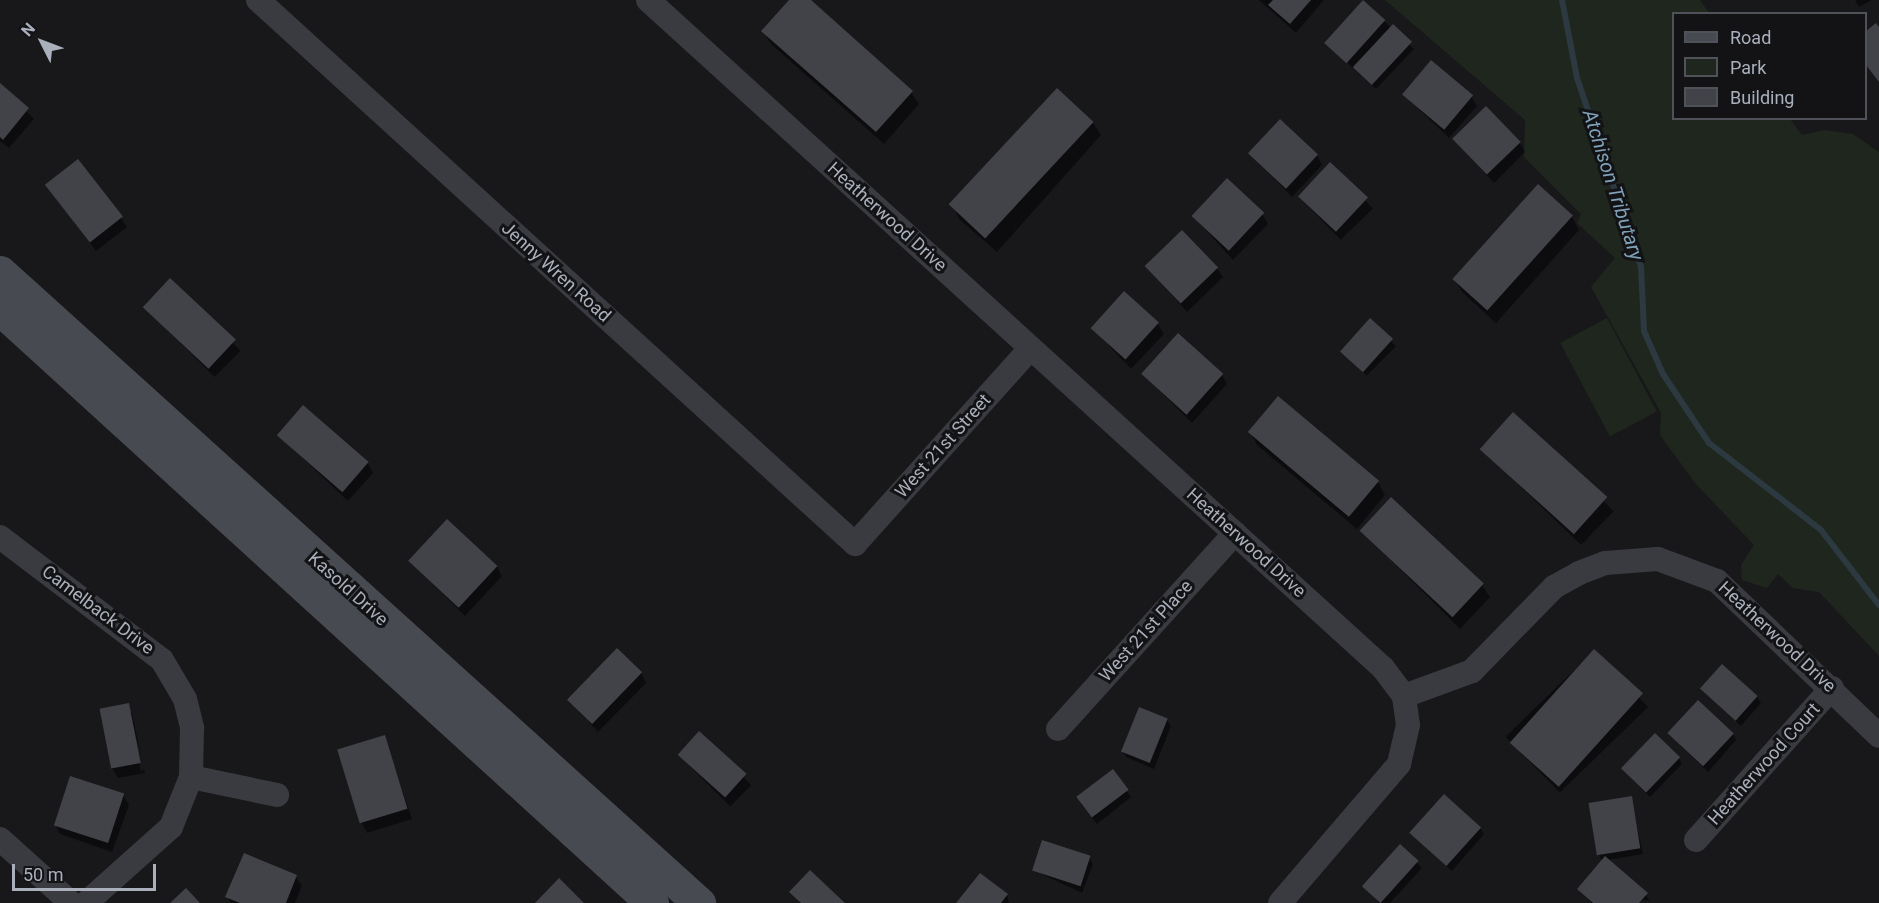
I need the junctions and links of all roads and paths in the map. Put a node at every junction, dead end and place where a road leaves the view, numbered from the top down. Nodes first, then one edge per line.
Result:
1 (258, 0) edge
2 (648, 0) edge
3 (0, 272) edge
4 (0, 309) edge
5 (1031, 348) junction
6 (1234, 533) junction
7 (0, 537) edge
8 (855, 544) joint
9 (1832, 688) junction
10 (1404, 696) junction
11 (1058, 729) dead end
12 (1879, 736) edge
13 (192, 777) junction
14 (277, 795) dead end
15 (0, 839) edge
16 (1696, 840) dead end
17 (671, 898) edge
18 (71, 903) edge
19 (86, 903) edge
20 (1280, 903) edge

1 - 8 street, Jenny Wren Road
2 - 5 street, Heatherwood Drive
3 - 17 main road, Kasold Drive
4 - 17 main road, Kasold Drive
5 - 6 street, Heatherwood Drive
5 - 8 street, West 21st Street
6 - 10 street, Heatherwood Drive
6 - 11 street, West 21st Place
7 - 13 street, Camelback Drive
9 - 10 street, Heatherwood Drive
9 - 12 street, Heatherwood Drive
9 - 16 street, Heatherwood Court
10 - 20 street
13 - 14 street
13 - 19 street, Camelback Drive
15 - 18 street

